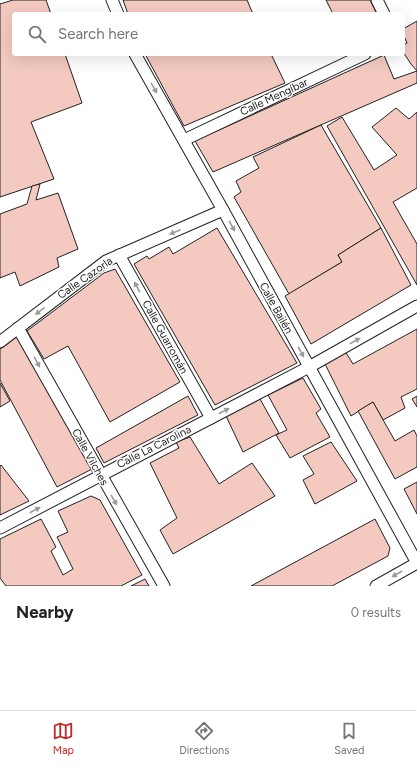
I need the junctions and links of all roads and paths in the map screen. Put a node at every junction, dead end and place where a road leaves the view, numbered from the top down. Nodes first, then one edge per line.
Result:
1 (112, 0) edge
2 (377, 0) edge
3 (117, 12) edge
4 (383, 12) edge
5 (136, 56) edge
6 (361, 56) edge
7 (184, 140) junction
8 (223, 210) junction
9 (119, 255) junction
10 (417, 306) edge
11 (18, 328) junction
12 (0, 342) edge
13 (309, 367) junction
14 (211, 418) junction
15 (100, 475) junction
16 (0, 528) edge
17 (417, 563) edge
18 (164, 586) edge
19 (376, 586) edge

1 - 3 street
2 - 4 street
5 -> 7 street, Calle Bailén
6 - 7 street, Calle Mengíbar
7 - 8 street, Calle Bailén
8 -> 9 street, Calle Cazorla
8 -> 13 street, Calle Bailén
9 -> 11 street, Calle Cazorla
14 -> 9 street, Calle Guarromán
13 -> 10 street, Calle La Carolina
11 - 12 street, Calle Cazorla
11 -> 15 street, Calle Vilches
14 -> 13 street, Calle La Carolina
13 - 17 street, Calle Bailén
14 - 15 street, Calle La Carolina
16 -> 15 street, Calle La Carolina
15 -> 18 street, Calle Vilches
17 -> 19 street

